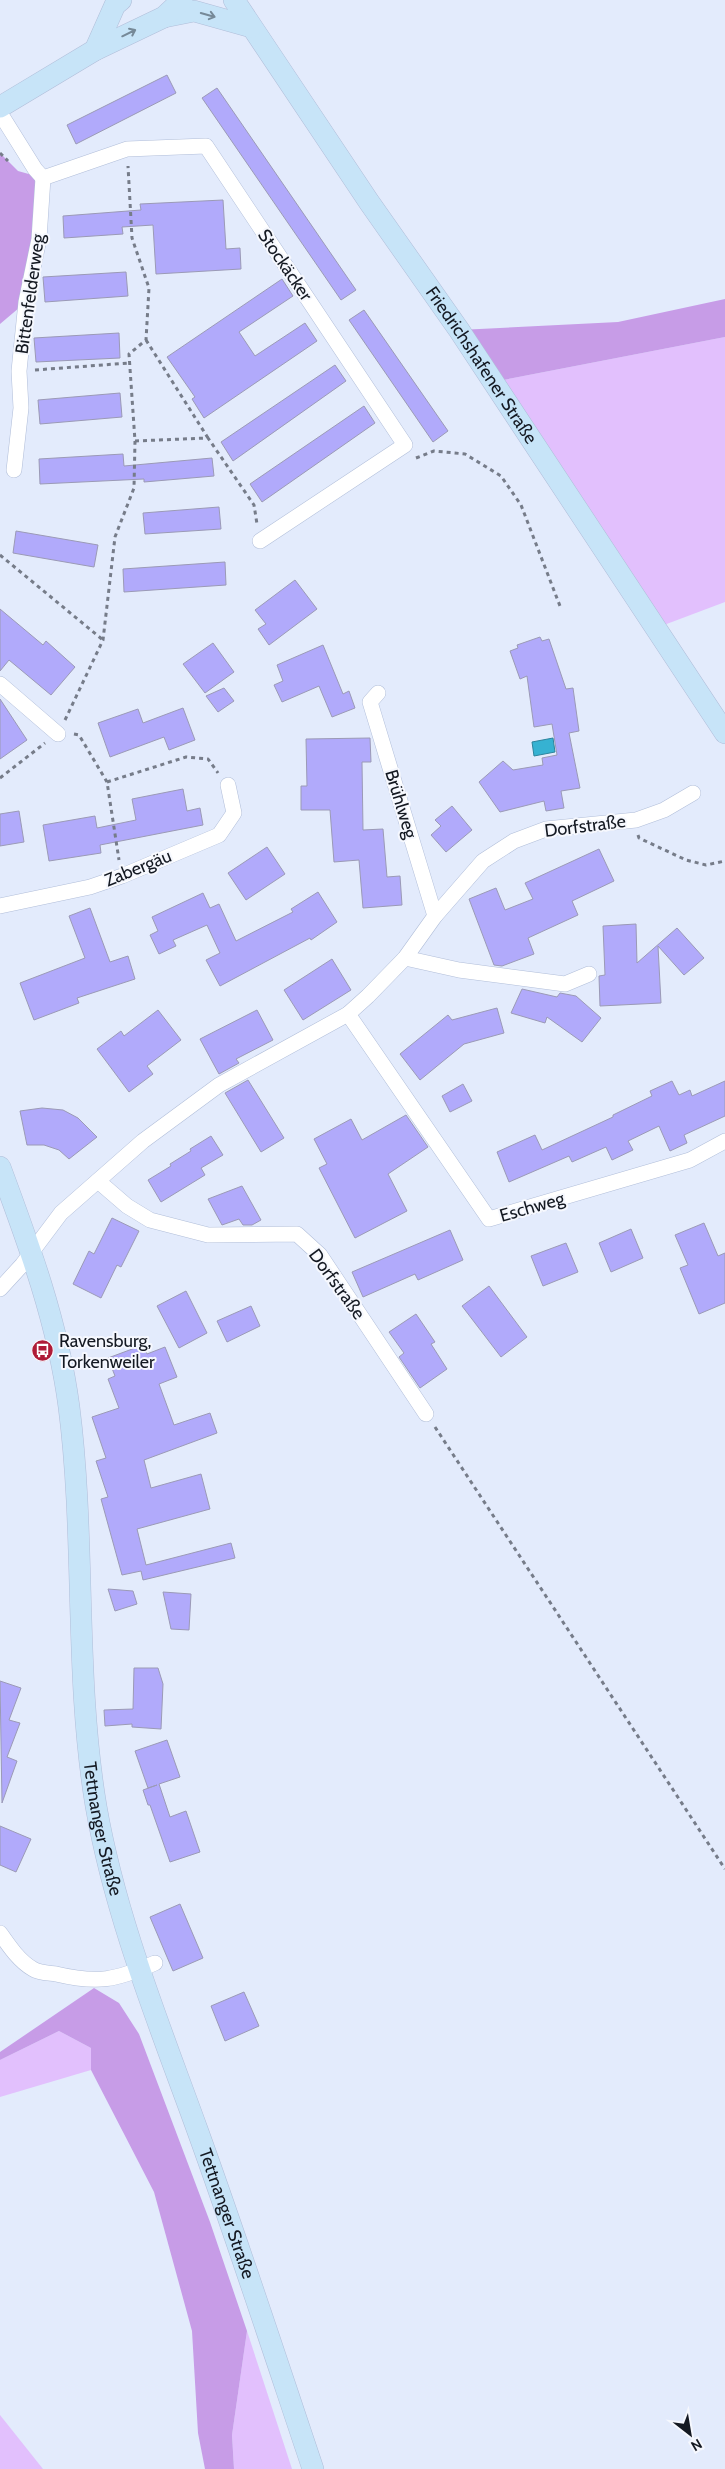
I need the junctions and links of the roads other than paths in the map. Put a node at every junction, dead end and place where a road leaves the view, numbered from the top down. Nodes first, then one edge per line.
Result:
1 (121, 0) edge
2 (182, 0) edge
3 (234, 0) edge
4 (164, 17) junction
5 (251, 27) junction
6 (95, 50) junction
7 (0, 107) edge
8 (0, 113) edge
9 (43, 178) junction
10 (14, 470) dead end
11 (260, 541) road end
12 (0, 684) edge
13 (378, 693) dead end
14 (58, 734) road end
15 (725, 734) edge
16 (228, 785) road end
17 (693, 793) dead end
18 (0, 906) edge
19 (435, 916) junction
20 (405, 958) junction
21 (589, 974) dead end
22 (348, 1014) junction
23 (725, 1141) edge
24 (0, 1167) edge
25 (98, 1181) junction
26 (31, 1251) junction
27 (0, 1289) edge
28 (426, 1414) road end
29 (0, 1933) edge
30 (148, 1966) junction
31 (313, 2469) edge

1 - 6 street
2 - 4 street
3 - 5 street, Friedrichshafener Straße
4 -> 5 street
6 -> 4 street
5 - 15 street, Friedrichshafener Straße
6 - 7 street
8 - 9 street
9 - 10 street, Bittenfelderweg
9 - 11 street, Stockäcker
12 - 14 street
13 - 19 street, Brühlweg
16 - 18 street, Zabergäu
17 - 19 street, Dorfstraße
19 - 20 street, Dorfstraße
20 - 21 street
20 - 22 street, Dorfstraße
22 - 23 street, Eschweg
22 - 25 street, Dorfstraße
24 - 26 street, Tettnanger Straße
25 - 26 street, Dorfstraße
25 - 28 street, Dorfstraße
26 - 27 street, Dorfstraße
26 - 30 street, Tettnanger Straße
29 - 30 street
30 - 31 street, Tettnanger Straße

